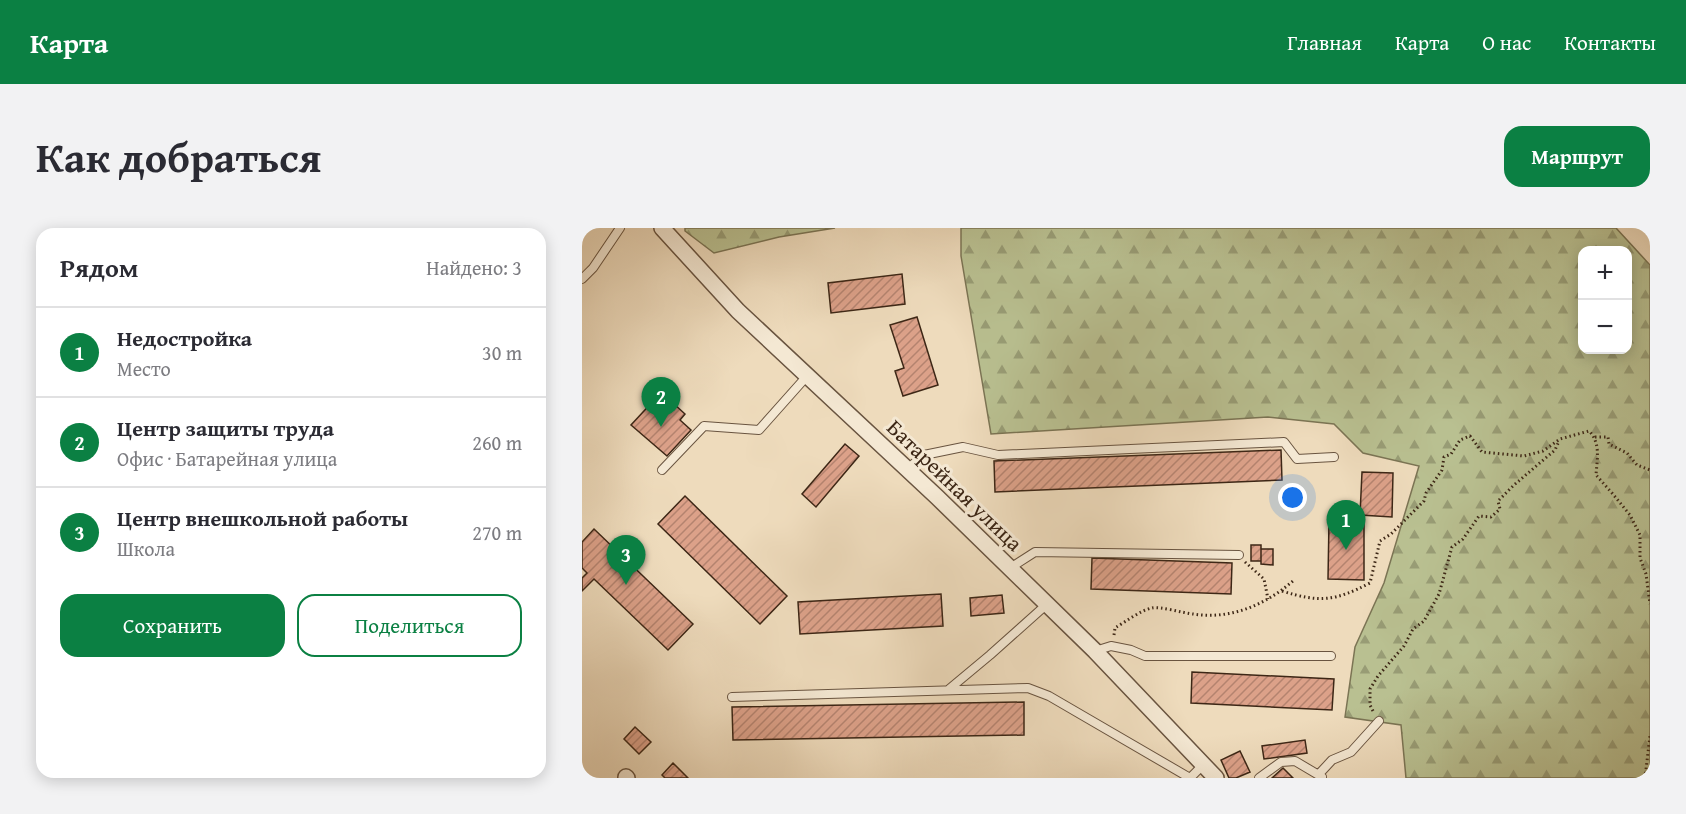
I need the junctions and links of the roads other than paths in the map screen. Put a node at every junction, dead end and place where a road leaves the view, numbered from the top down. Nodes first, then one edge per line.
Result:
1 (620, 228) edge
2 (662, 228) edge
3 (582, 279) edge
4 (807, 376) junction
5 (1334, 457) dead end
6 (907, 469) junction
7 (662, 470) dead end
8 (1239, 555) road end
9 (1010, 568) junction
10 (1046, 605) junction
11 (1095, 651) junction
12 (1331, 656) dead end
13 (948, 690) junction
14 (732, 697) dead end
15 (1379, 721) road end
16 (1203, 765) junction
17 (1321, 776) edge
18 (1216, 778) edge
19 (1259, 778) edge

1 - 3 lane
2 - 4 street, Батарейная улица
4 - 6 street, Батарейная улица
4 - 7 lane
5 - 6 lane
6 - 9 street, Батарейная улица
8 - 9 lane
9 - 10 street, Батарейная улица
10 - 11 street, Батарейная улица
10 - 13 lane
11 - 12 lane
11 - 16 street, Батарейная улица
13 - 14 lane
13 - 16 lane
15 - 17 lane
16 - 18 street, Батарейная улица
17 - 19 lane

